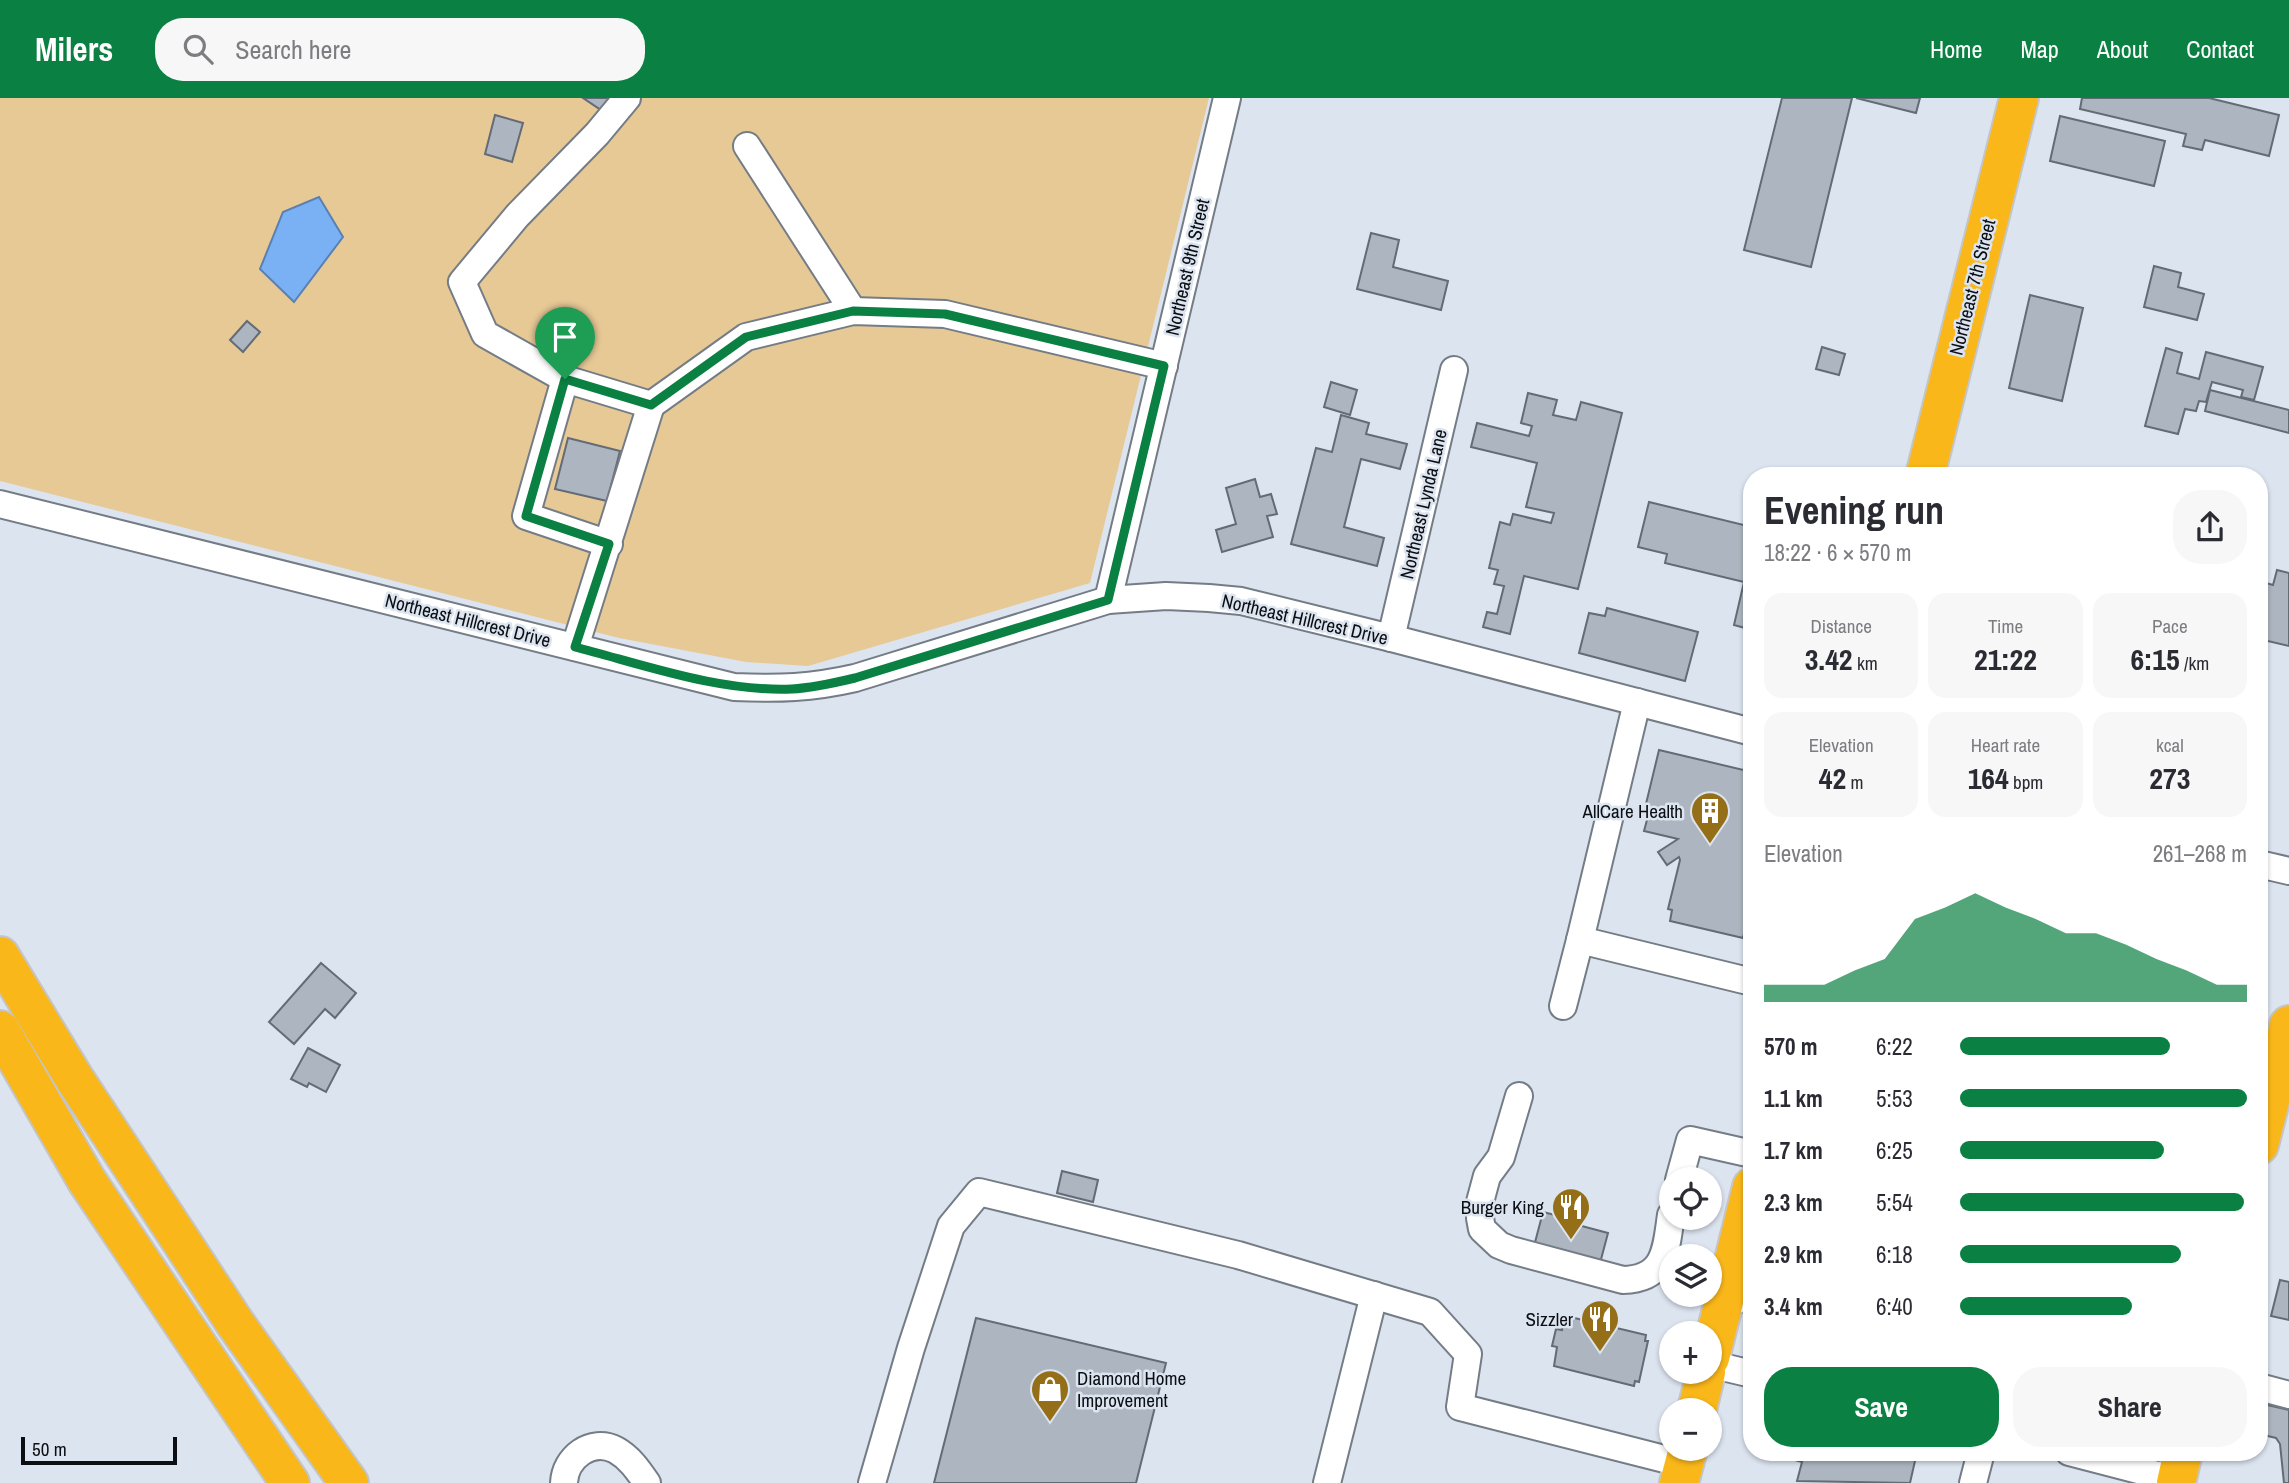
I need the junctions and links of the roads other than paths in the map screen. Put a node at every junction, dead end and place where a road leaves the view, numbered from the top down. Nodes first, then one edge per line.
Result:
1 (627, 98) edge
2 (1227, 98) edge
3 (2019, 98) edge
4 (747, 146) dead end
5 (853, 311) junction
6 (1164, 366) junction
7 (1454, 370) dead end
8 (565, 379) junction
9 (651, 405) junction
10 (1927, 467) edge
11 (0, 505) edge
12 (609, 544) junction
13 (1108, 600) junction
14 (1391, 638) junction
15 (575, 647) junction
16 (1637, 702) junction
17 (1743, 730) edge
18 (2268, 866) edge
19 (2289, 871) edge
20 (1580, 940) junction
21 (0, 956) edge
22 (1743, 980) edge
23 (1563, 1006) dead end
24 (2289, 1025) edge
25 (0, 1030) edge
26 (1519, 1096) dead end
27 (2268, 1102) edge
28 (1743, 1152) edge
29 (1683, 1167) edge
30 (1669, 1230) edge
31 (1743, 1264) edge
32 (1374, 1295) junction
33 (1739, 1298) edge
34 (1722, 1333) edge
35 (1722, 1366) edge
36 (1743, 1372) edge
37 (2268, 1389) edge
38 (2289, 1395) edge
39 (2093, 1461) edge
40 (1684, 1465) edge
41 (2178, 1472) edge
42 (2132, 1476) edge
43 (290, 1483) edge
44 (349, 1483) edge
45 (564, 1483) edge
46 (647, 1483) edge
47 (872, 1483) edge
48 (1327, 1483) edge

1 - 8 street
2 - 6 street, Northeast 9th Street
3 - 10 highway, Northeast 7th Street
4 - 5 street
5 - 6 street
5 - 9 street
6 - 13 street, Northeast 9th Street
7 - 14 street, Northeast Lynda Lane
8 - 9 street
8 - 12 street
9 - 12 street
11 - 15 street, Northeast Hillcrest Drive
12 - 15 street
13 - 14 street, Northeast Hillcrest Drive
13 - 15 street, Northeast Hillcrest Drive
14 - 16 street, Northeast Hillcrest Drive
16 - 17 street, Northeast Hillcrest Drive
16 - 20 street
18 - 19 street
20 - 22 street
20 - 23 street
21 - 44 highway
24 - 27 highway
25 - 43 highway
26 - 30 street
28 - 29 street
31 - 33 highway
32 - 40 street
32 - 47 street
32 - 48 street
33 - 34 highway
35 - 36 street
37 - 38 street
39 - 42 street
41 - 42 street
45 - 46 street

